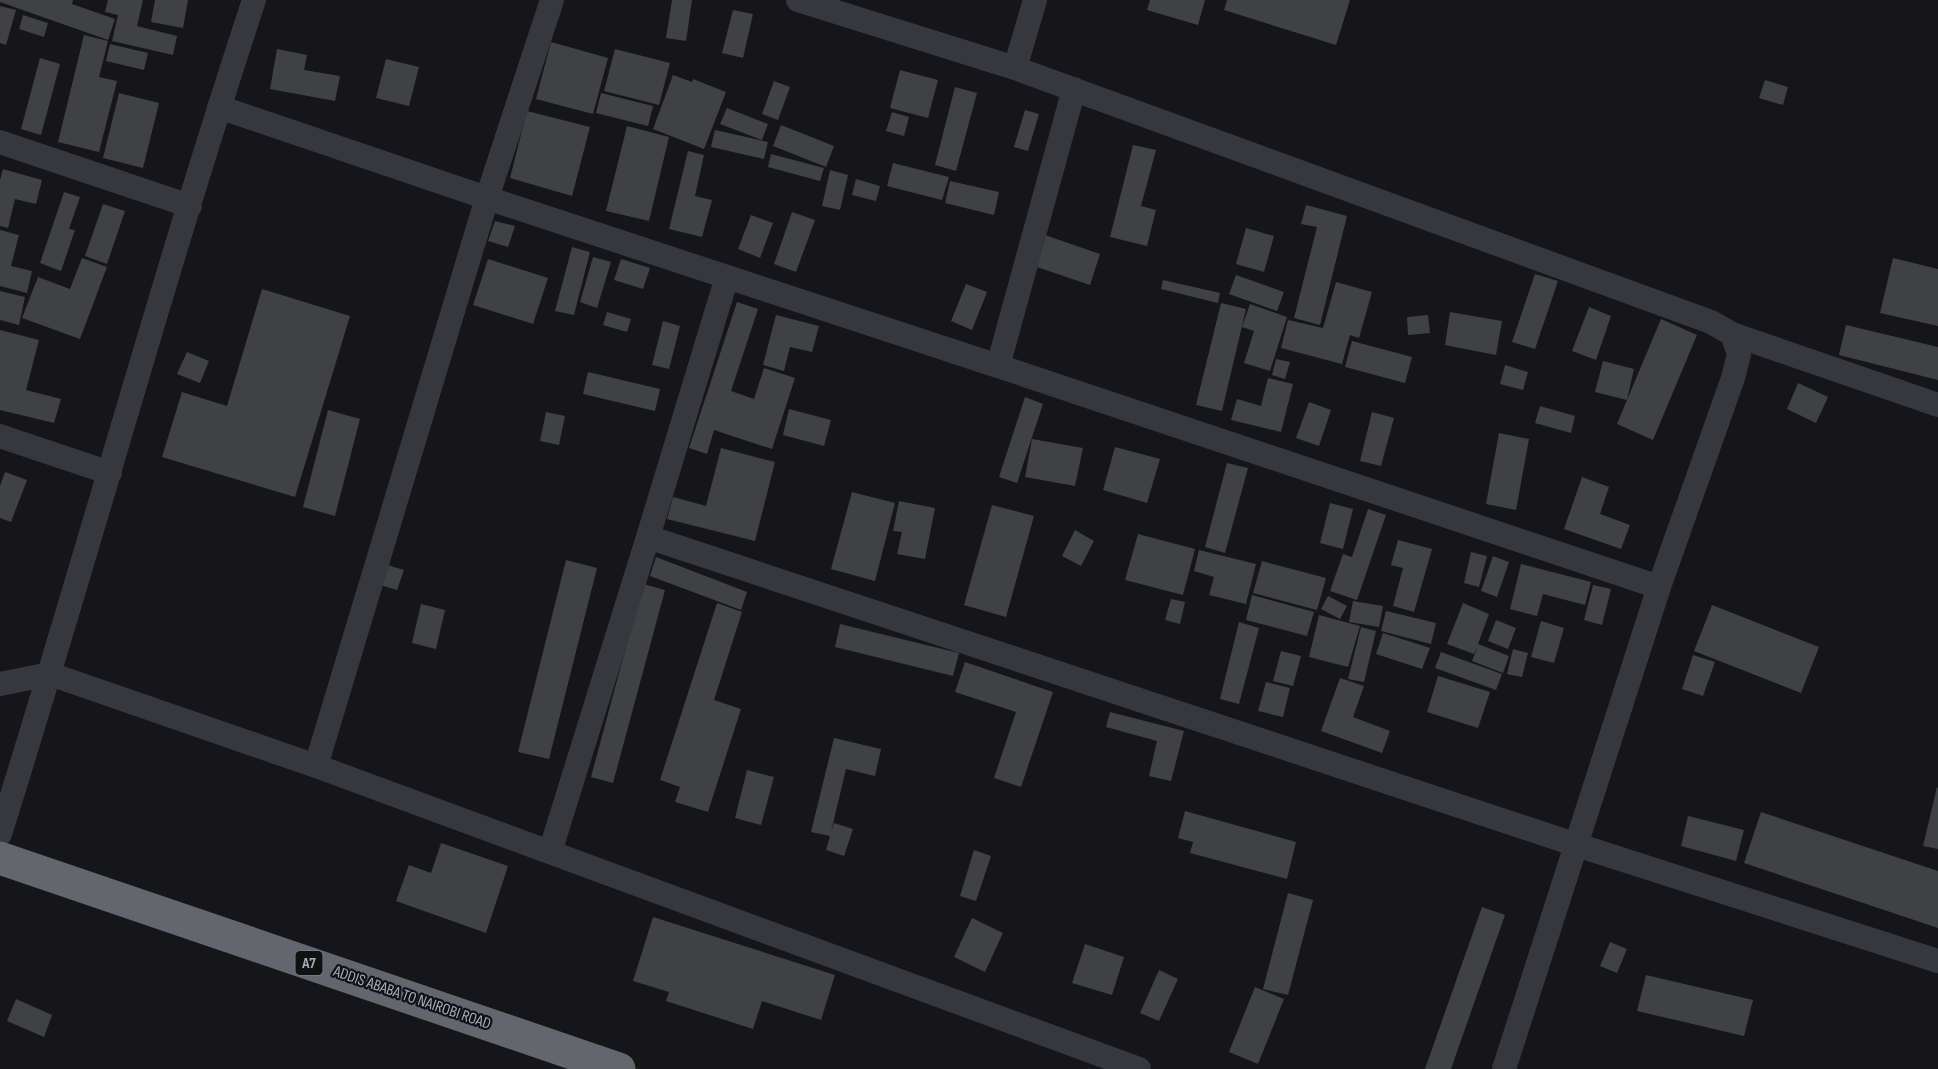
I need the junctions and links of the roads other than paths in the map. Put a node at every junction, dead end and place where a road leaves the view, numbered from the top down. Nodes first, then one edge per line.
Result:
1 (254, 0) edge
2 (552, 0) edge
3 (799, 0) edge
4 (1035, 0) edge
5 (1015, 68) junction
6 (1074, 89) junction
7 (219, 107) junction
8 (0, 142) edge
9 (487, 198) junction
10 (190, 206) junction
11 (727, 277) junction
12 (1732, 334) junction
13 (998, 366) junction
14 (1938, 405) edge
15 (0, 436) edge
16 (110, 473) junction
17 (648, 537) junction
18 (1659, 587) junction
19 (50, 674) junction
20 (0, 684) edge
21 (316, 766) junction
22 (0, 834) edge
23 (1576, 845) junction
24 (550, 852) junction
25 (0, 858) edge
26 (1938, 962) edge
27 (619, 1069) edge
28 (1139, 1069) edge
29 (1504, 1069) edge

1 - 7 street
2 - 9 street
3 - 5 street
4 - 5 street
5 - 6 street
6 - 12 street
6 - 13 street
7 - 9 street
7 - 10 street
8 - 10 street
9 - 11 street
9 - 21 street
10 - 16 street
11 - 13 street
11 - 17 street
12 - 14 street
12 - 18 street
13 - 18 street
15 - 16 street
16 - 19 street
17 - 23 street
17 - 24 street
18 - 23 street
19 - 20 street
19 - 21 street
19 - 22 street
21 - 24 street
23 - 26 street
23 - 29 street
24 - 28 street
25 - 27 highway, ADDIS ABABA TO NAIROBI ROAD / A7

